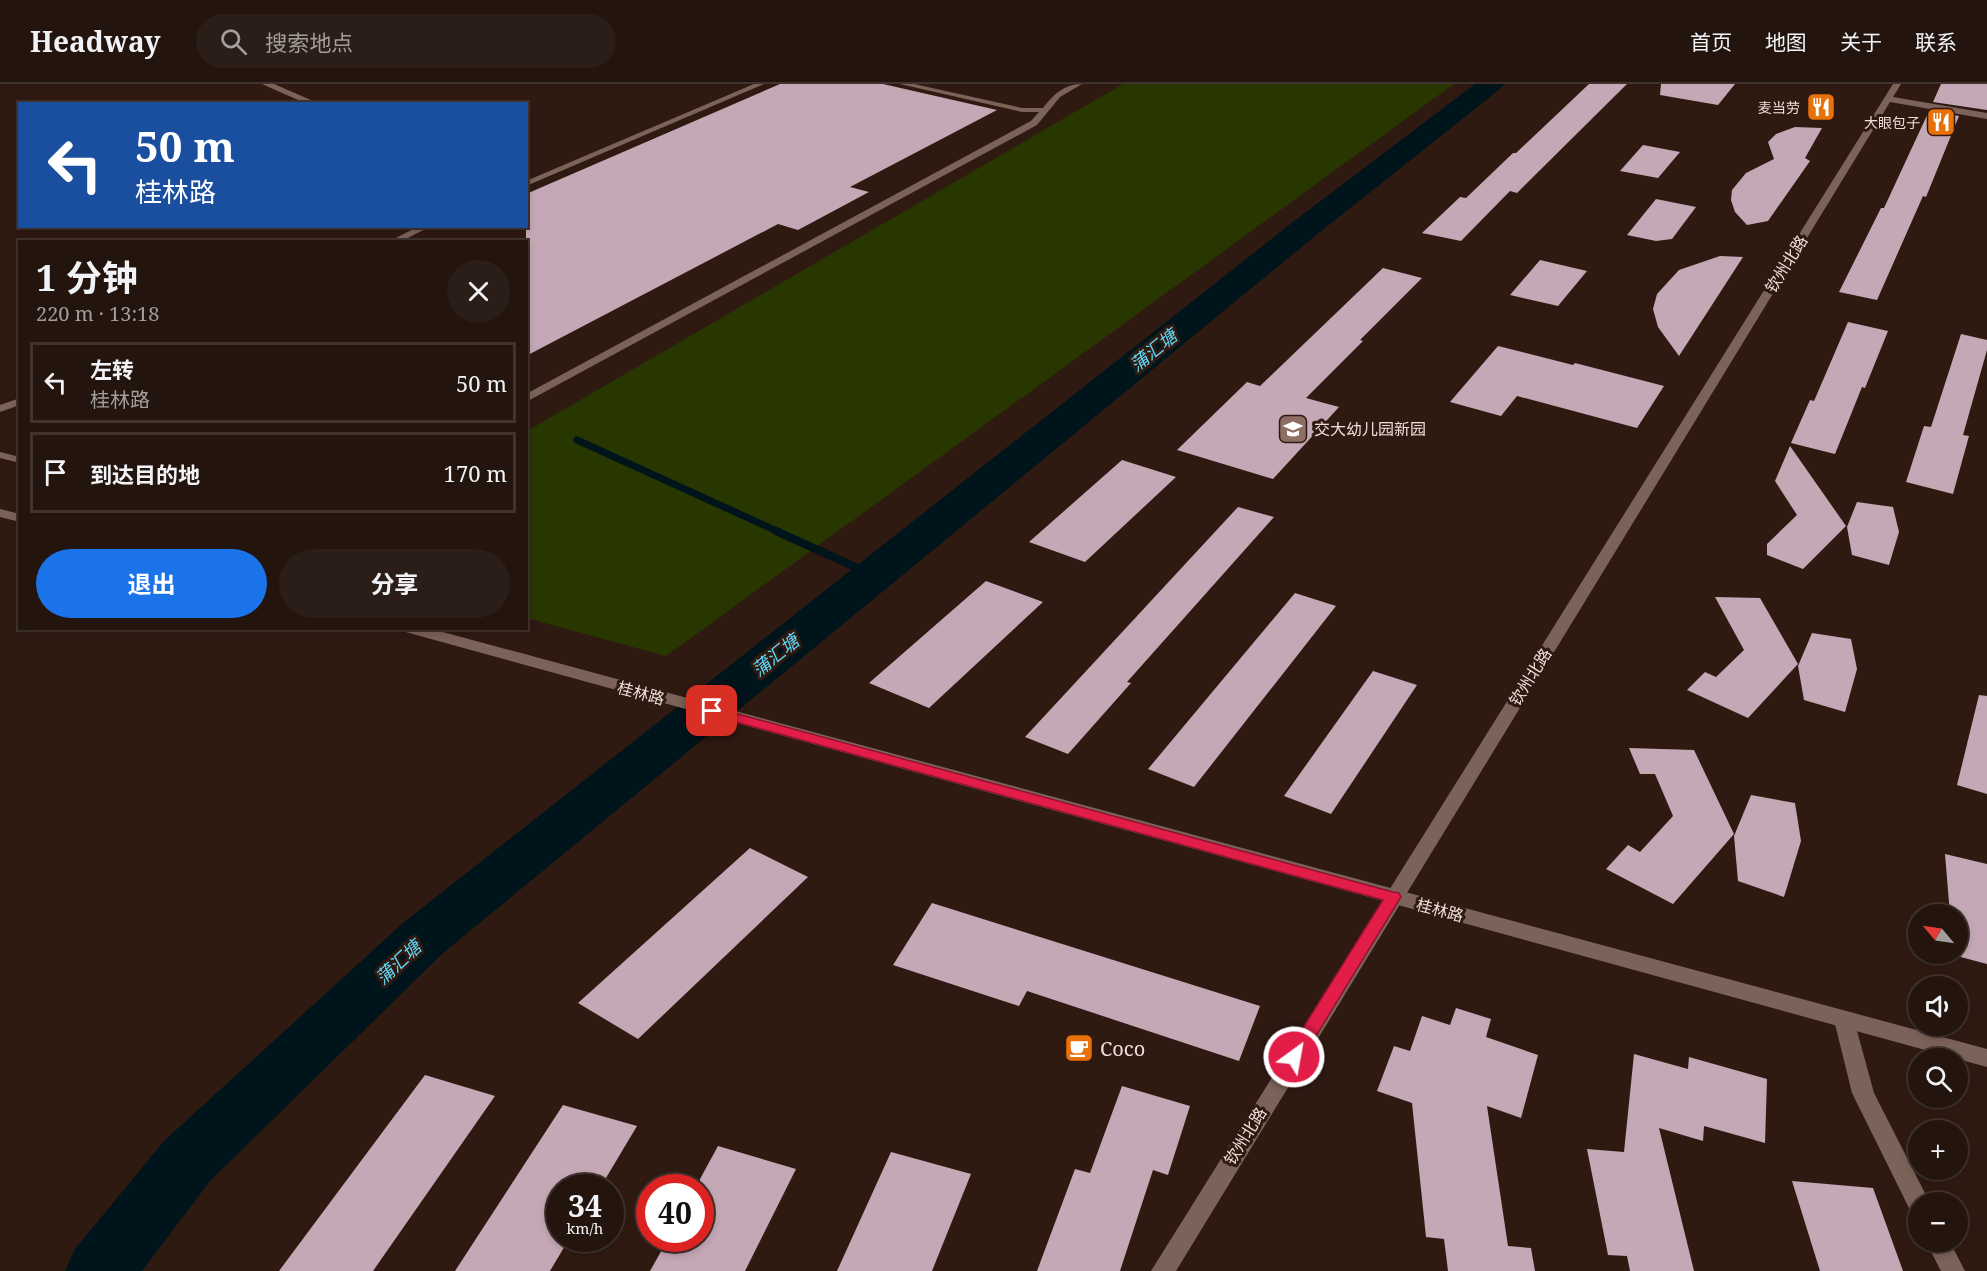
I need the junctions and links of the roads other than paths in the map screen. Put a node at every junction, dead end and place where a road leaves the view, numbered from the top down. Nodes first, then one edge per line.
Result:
1 (266, 84) edge
2 (760, 84) edge
3 (904, 84) edge
4 (1078, 84) edge
5 (1897, 84) edge
6 (1889, 99) junction
7 (311, 102) edge
8 (1044, 110) junction
9 (1987, 116) edge
10 (528, 183) edge
11 (423, 228) edge
12 (396, 240) edge
13 (528, 398) edge
14 (18, 402) edge
15 (0, 410) edge
16 (0, 455) edge
17 (18, 460) edge
18 (0, 513) edge
19 (18, 518) edge
20 (415, 630) edge
21 (1393, 897) junction
22 (1844, 1020) junction
23 (1987, 1058) edge
24 (1912, 1192) edge
25 (1943, 1252) edge
26 (1163, 1271) edge
27 (1953, 1271) edge

1 - 7 street
2 - 10 lane
3 - 8 lane
4 - 8 lane
5 - 6 street, 钦州北路
6 - 9 street
6 - 21 street, 钦州北路
8 - 13 lane
11 - 12 lane
14 - 15 lane
16 - 17 lane
18 - 19 street
20 - 21 street, 桂林路
21 - 22 street, 桂林路
21 - 26 street, 钦州北路
22 - 23 street, 桂林路
22 - 24 street
25 - 27 street

